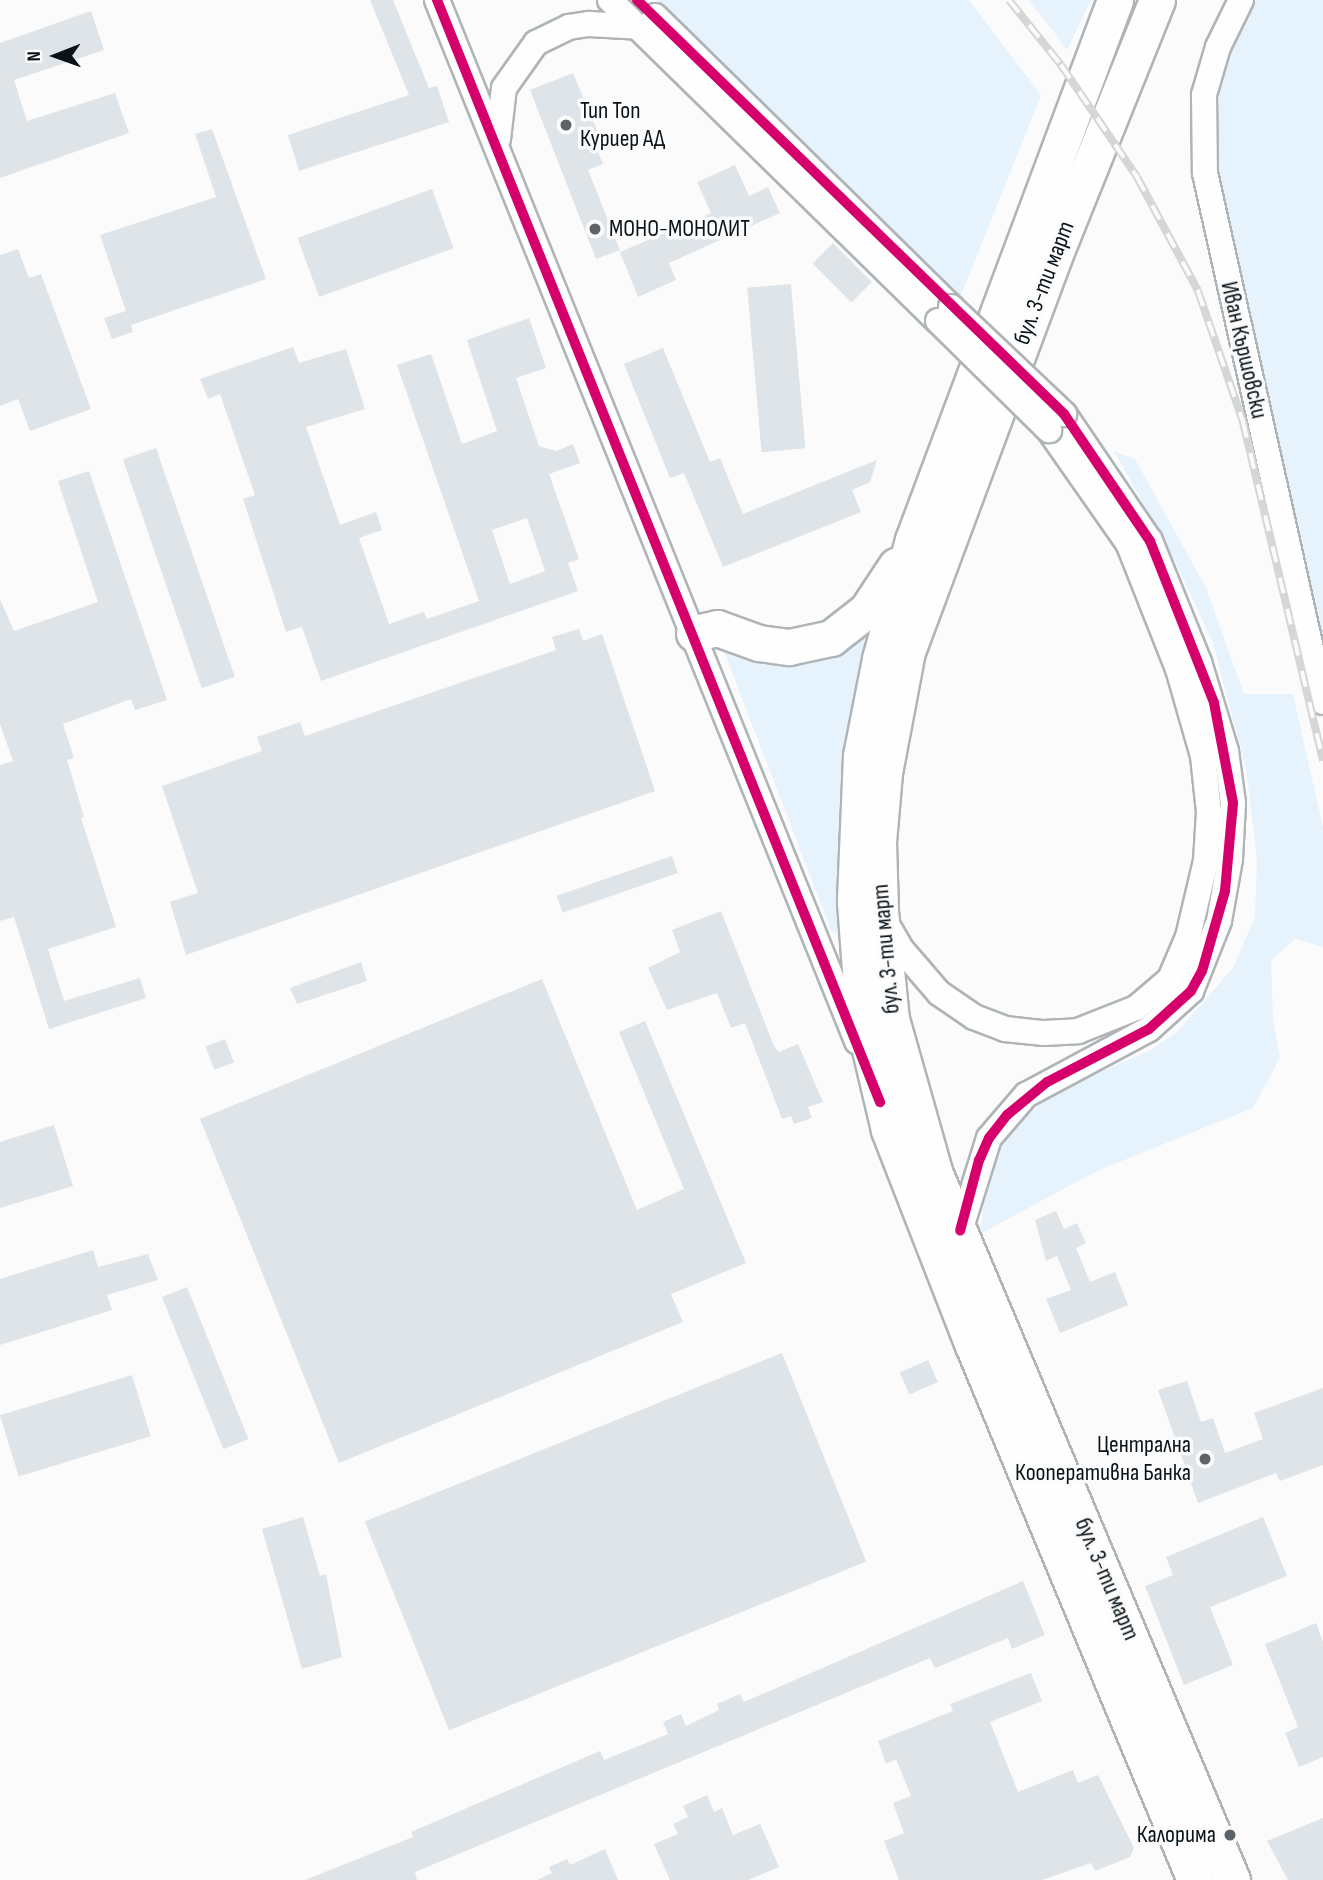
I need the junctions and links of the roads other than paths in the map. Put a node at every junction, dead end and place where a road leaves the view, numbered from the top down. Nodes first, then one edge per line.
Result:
1 (437, 0) edge
2 (610, 0) edge
3 (637, 0) edge
4 (1115, 0) edge
5 (1157, 0) edge
6 (1241, 0) edge
7 (643, 27) junction
8 (497, 147) junction
9 (945, 314) junction
10 (1057, 422) junction
11 (913, 540) junction
12 (694, 633) junction
13 (1323, 702) edge
14 (880, 911) junction
15 (880, 1101) junction
16 (960, 1231) junction
17 (1195, 1880) edge
18 (1232, 1880) edge

1 - 8 street
2 - 7 street
3 - 9 street
4 - 11 main road, бул. 3-ти март
5 - 14 main road, бул. 3-ти март
6 - 13 street, Иван Кършовски
7 - 8 street
7 - 9 street
8 - 12 street
9 - 10 street, bridge
10 - 14 street
10 - 16 street
11 - 12 main road
11 - 15 main road, бул. 3-ти март
12 - 15 street
14 - 16 main road, бул. 3-ти март
15 - 17 main road, бул. 3-ти март
16 - 18 main road, бул. 3-ти март

